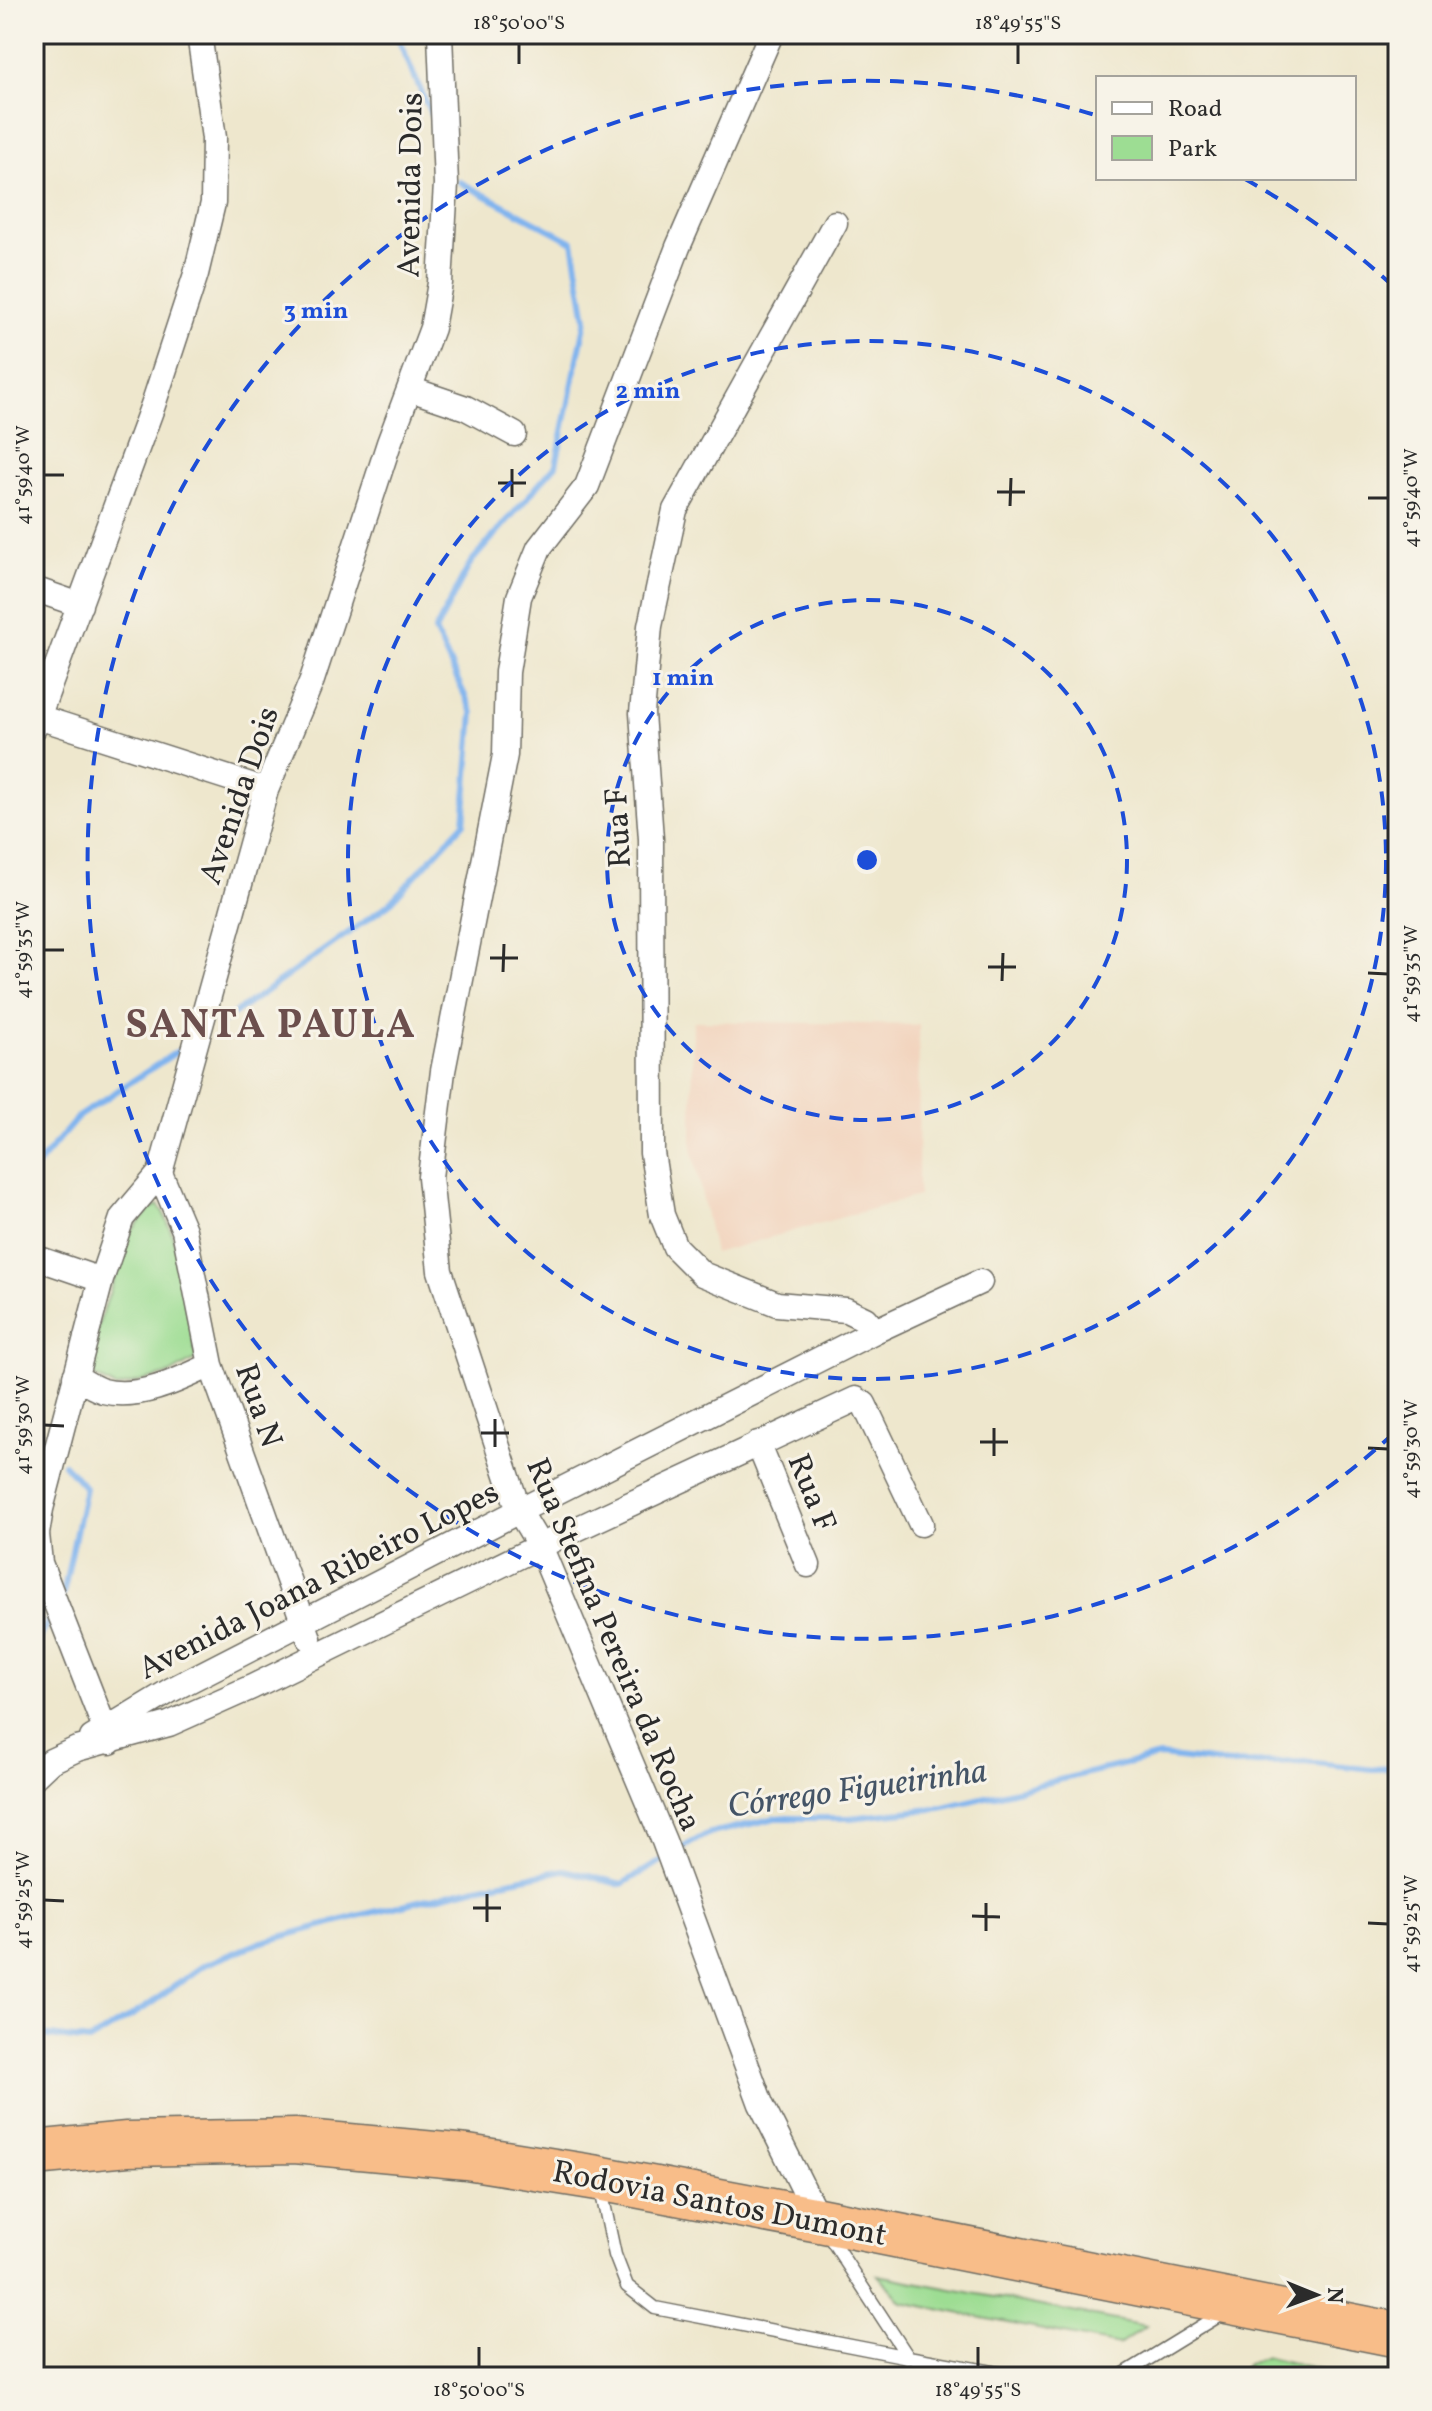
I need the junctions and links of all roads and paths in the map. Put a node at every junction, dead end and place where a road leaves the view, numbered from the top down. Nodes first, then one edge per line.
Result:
1 (199, 34) edge
2 (440, 34) edge
3 (771, 34) edge
4 (835, 223) dead end
5 (410, 389) junction
6 (514, 434) dead end
7 (34, 589) edge
8 (80, 605) junction
9 (36, 722) edge
10 (266, 790) junction
11 (160, 1173) junction
12 (34, 1257) edge
13 (101, 1280) junction
14 (980, 1282) dead end
15 (875, 1331) junction
16 (211, 1365) junction
17 (75, 1376) junction
18 (758, 1443) junction
19 (519, 1511) junction
20 (921, 1524) dead end
21 (540, 1546) junction
22 (808, 1565) dead end
23 (302, 1624) junction
24 (316, 1654) junction
25 (107, 1735) junction
26 (40, 1763) edge
27 (34, 2153) edge
28 (598, 2178) junction
29 (819, 2220) junction
30 (1239, 2303) junction
31 (1398, 2335) edge
32 (908, 2357) junction
33 (1021, 2377) edge
34 (1119, 2377) edge

1 - 8 street
2 - 5 street, Avenida Dois
3 - 19 street, Rua Stefina Pereira da Rocha
4 - 15 street, Rua F
5 - 6 street
5 - 10 street, Avenida Dois
7 - 8 street
8 - 9 street
9 - 10 street
10 - 11 street, Avenida Dois
11 - 13 street, Avenida Dois
11 - 16 street, Rua N
12 - 13 street
13 - 17 street, Avenida Dois
14 - 15 street, Avenida Joana Ribeiro Lopes
15 - 19 street, Avenida Joana Ribeiro Lopes
16 - 17 street
16 - 23 street, Rua N
17 - 25 street, Avenida Dois
18 - 20 street, Avenida Joana Ribeiro Lopes
18 - 21 street, Avenida Joana Ribeiro Lopes
18 - 22 street, Rua F
19 - 21 street, Rua Stefina Pereira da Rocha
19 - 23 street, Avenida Joana Ribeiro Lopes
21 - 24 street, Avenida Joana Ribeiro Lopes
21 - 29 street, Rua Stefina Pereira da Rocha
23 - 24 street, Rua N
23 - 25 street, Avenida Joana Ribeiro Lopes
24 - 25 street, Avenida Joana Ribeiro Lopes
25 - 26 street, Avenida Joana Ribeiro Lopes
27 - 28 highway, Rodovia Santos Dumont
28 - 29 highway, Rodovia Santos Dumont
28 - 32 lane
29 - 30 highway, Rodovia Santos Dumont
29 - 32 lane
30 - 31 highway, Rodovia Santos Dumont
30 - 34 lane
32 - 33 lane

